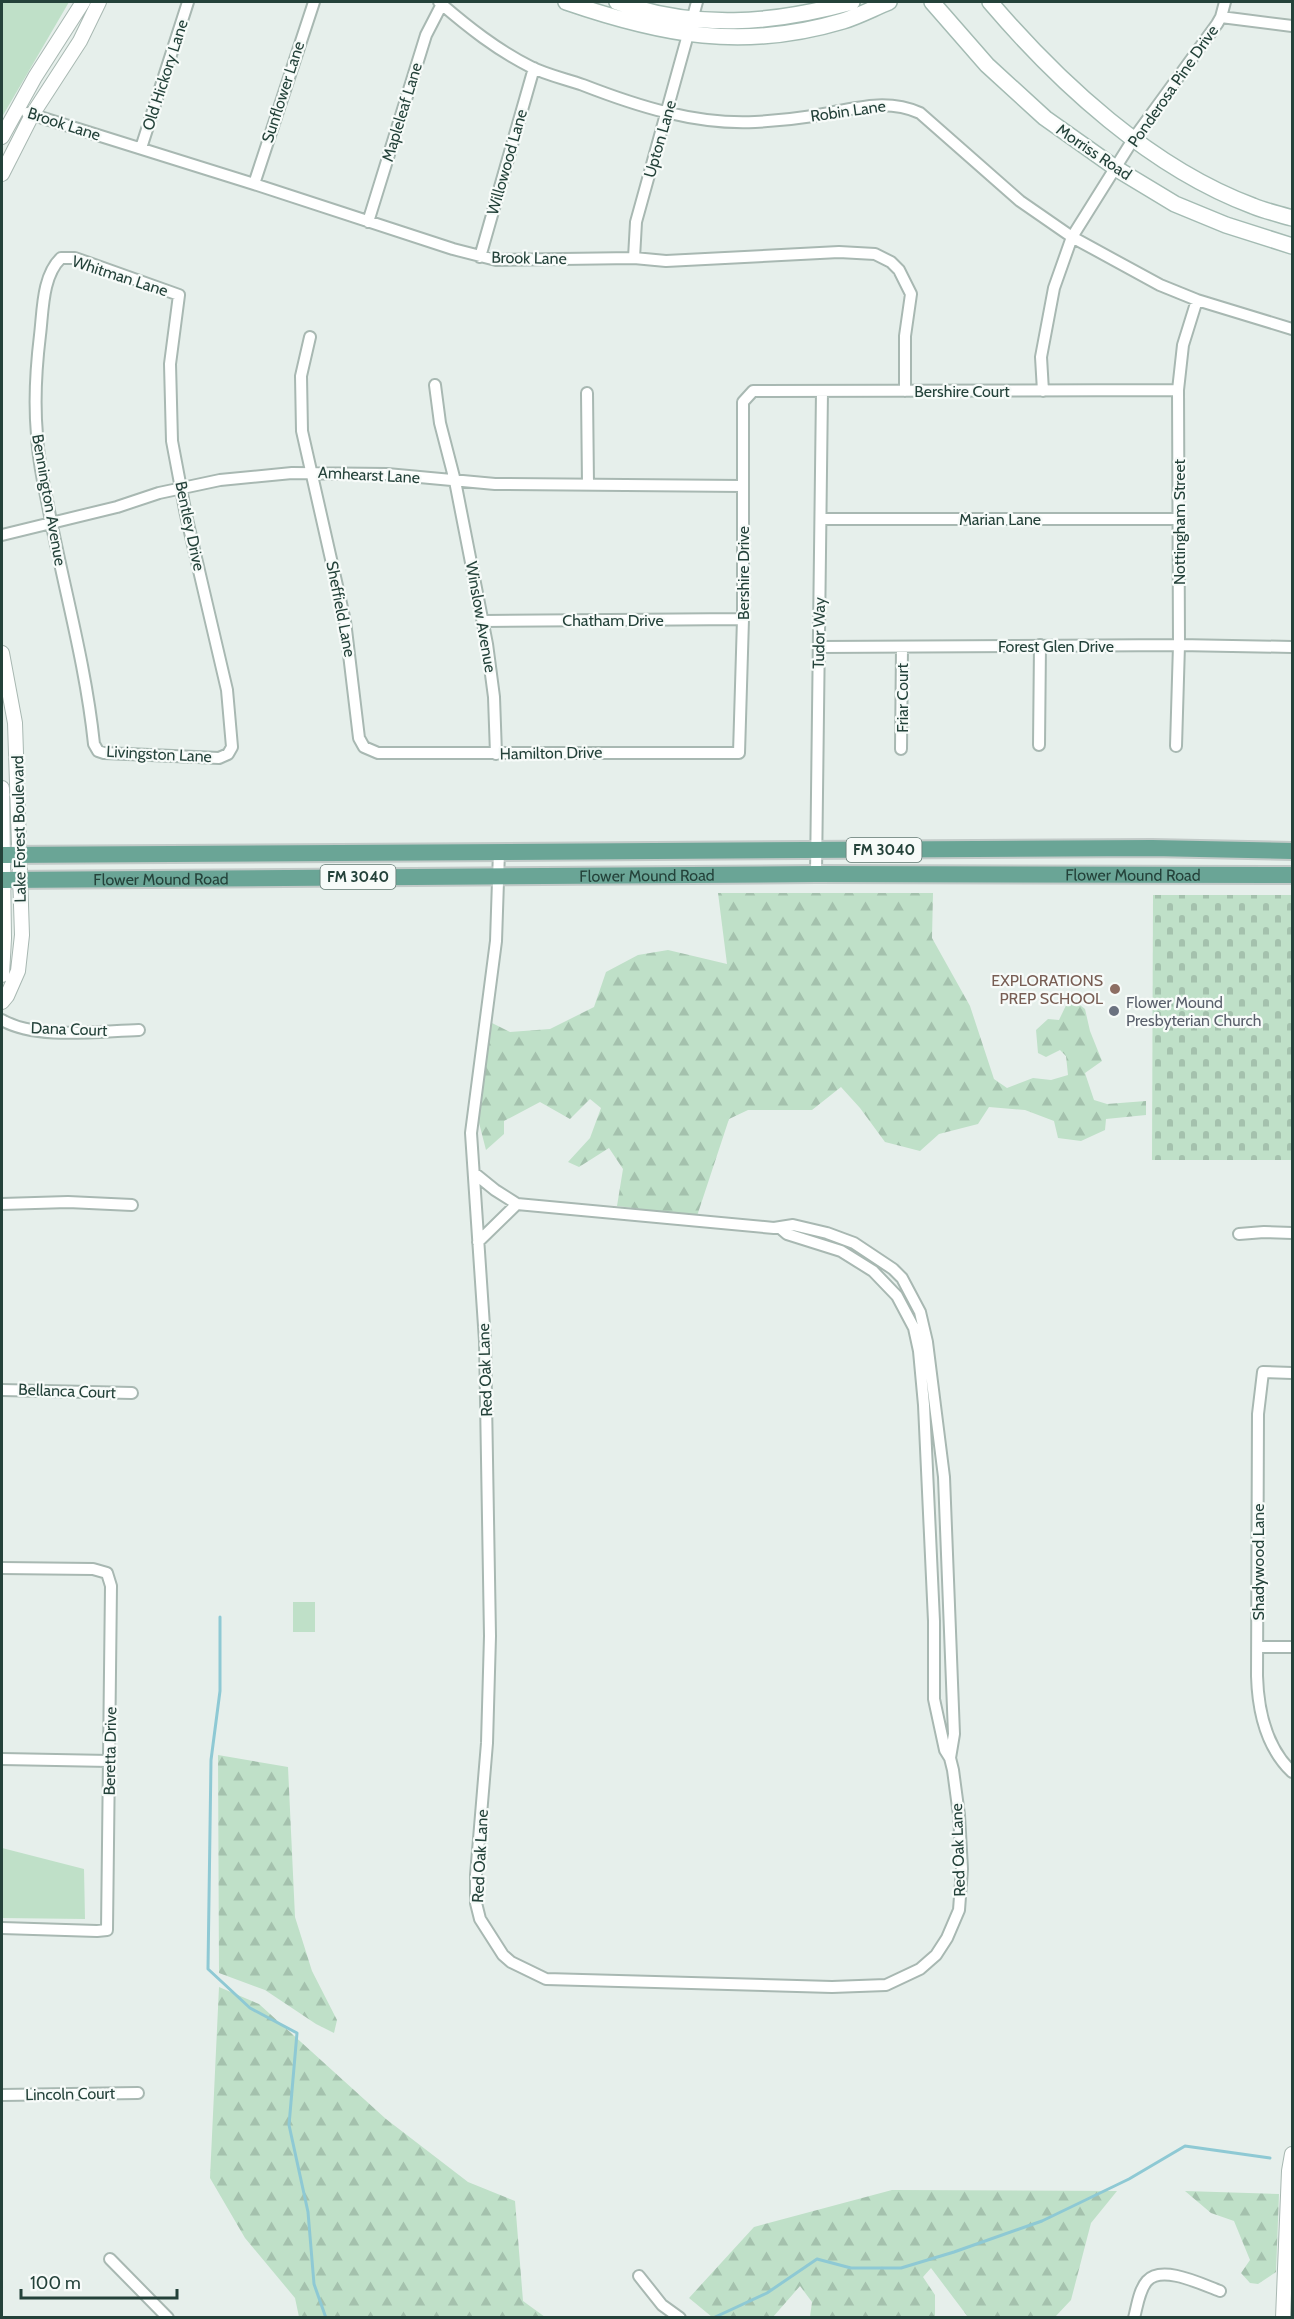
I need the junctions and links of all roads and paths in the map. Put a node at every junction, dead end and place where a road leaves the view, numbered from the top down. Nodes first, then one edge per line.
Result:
1 (83, 2) edge
2 (99, 2) edge
3 (188, 2) edge
4 (314, 2) edge
5 (566, 2) edge
6 (617, 2) edge
7 (697, 2) edge
8 (852, 2) edge
9 (889, 2) edge
10 (932, 2) edge
11 (990, 2) edge
12 (1225, 2) edge
13 (440, 3) edge
14 (1221, 17) junction
15 (1293, 26) edge
16 (691, 27) junction
17 (534, 68) junction
18 (17, 108) junction
19 (668, 111) junction
20 (32, 115) junction
21 (2, 137) edge
22 (1134, 138) junction
23 (141, 148) junction
24 (1117, 169) junction
25 (2, 174) edge
26 (254, 184) junction
27 (1293, 218) edge
28 (368, 222) junction
29 (1072, 237) junction
30 (1293, 246) edge
31 (480, 257) junction
32 (61, 258) joint
33 (634, 258) junction
34 (179, 295) joint
35 (1197, 300) junction
36 (1293, 329) edge
37 (310, 337) dead end
38 (435, 385) dead end
39 (1178, 390) junction
40 (822, 391) junction
41 (905, 391) junction
42 (1043, 391) junction
43 (587, 393) dead end
44 (749, 395) joint
45 (312, 472) junction
46 (455, 481) junction
47 (588, 485) junction
48 (743, 486) junction
49 (181, 489) junction
50 (822, 519) junction
51 (1178, 519) junction
52 (51, 524) junction
53 (2, 535) edge
54 (743, 619) junction
55 (483, 621) junction
56 (1040, 645) junction
57 (1179, 645) junction
58 (819, 647) junction
59 (902, 647) junction
60 (1293, 647) edge
61 (2, 653) edge
62 (94, 744) joint
63 (1039, 745) dead end
64 (1176, 746) dead end
65 (364, 747) joint
66 (901, 749) dead end
67 (739, 753) joint
68 (228, 754) joint
69 (496, 754) junction
70 (2, 788) edge
71 (1152, 849) junction
72 (817, 850) junction
73 (1293, 850) edge
74 (499, 851) junction
75 (21, 854) junction
76 (2, 855) edge
77 (816, 874) junction
78 (1293, 875) edge
79 (499, 876) junction
80 (1152, 876) junction
81 (3, 880) edge
82 (21, 880) junction
83 (2, 975) edge
84 (2, 1002) edge
85 (2, 1020) edge
86 (139, 1030) dead end
87 (474, 1173) junction
88 (2, 1204) edge
89 (517, 1204) junction
90 (132, 1205) dead end
91 (780, 1228) junction
92 (1293, 1233) edge
93 (1239, 1234) dead end
94 (478, 1242) junction
95 (1293, 1373) edge
96 (2, 1390) edge
97 (132, 1394) dead end
98 (2, 1568) edge
99 (1257, 1647) junction
100 (1293, 1647) edge
101 (950, 1758) junction
102 (2, 1759) edge
103 (110, 1761) junction
104 (1293, 1772) edge
105 (2, 1928) edge
106 (138, 2093) dead end
107 (2, 2095) edge
108 (1293, 2154) edge
109 (110, 2259) dead end
110 (639, 2276) dead end
111 (1220, 2291) dead end
112 (168, 2318) edge
113 (680, 2318) edge
114 (1134, 2318) edge
115 (1283, 2318) edge

1 - 18 street
2 - 20 street
3 - 23 street, Old Hickory Lane
4 - 26 street, Sunflower Lane
5 - 16 main road
6 - 16 main road
7 - 16 street, Upton Lane
8 - 16 main road
9 - 16 main road
10 - 24 main road, Morriss Road
11 - 22 main road, Morriss Road
12 - 14 street, Ponderosa Pine Drive
13 - 17 street, Robin Lane
13 - 28 street, Mapleleaf Lane
14 - 15 street
14 - 22 street, Ponderosa Pine Drive
16 - 19 street, Upton Lane
17 - 19 street, Robin Lane
17 - 31 street, Willowood Lane
18 - 20 street, Brook Lane
18 - 21 street
19 - 29 street, Robin Lane
19 - 33 street, Upton Lane
20 - 23 street, Brook Lane
20 - 25 street
22 - 24 street, Ponderosa Pine Drive
22 - 27 main road, Morriss Road
23 - 26 street, Brook Lane
24 - 29 street, Ponderosa Pine Drive
24 - 30 main road, Morriss Road
26 - 28 street, Brook Lane
28 - 31 street, Brook Lane
29 - 35 street, Robin Lane
29 - 42 street, Ponderosa Pine Drive
31 - 33 street, Brook Lane
32 - 34 street, Whitman Lane
32 - 52 street, Bennington Avenue
33 - 41 street, Brook Lane
34 - 49 street, Bentley Drive
35 - 36 street, Robin Lane
35 - 39 street, Nottingham Street
37 - 45 street, Sheffield Lane
38 - 46 street, Winslow Avenue
39 - 42 street, Bershire Court
39 - 51 street, Nottingham Street
40 - 41 street, Bershire Court
40 - 44 street, Bershire Court
40 - 50 street, Tudor Way
41 - 42 street, Bershire Court
43 - 47 street
44 - 48 street, Bershire Drive
45 - 46 street, Amhearst Lane
45 - 49 street, Amhearst Lane
45 - 65 street, Sheffield Lane
46 - 47 street, Amhearst Lane
46 - 55 street, Winslow Avenue
47 - 48 street, Amhearst Lane
48 - 54 street, Bershire Drive
49 - 52 street, Amhearst Lane
49 - 68 street, Bentley Drive
50 - 51 street, Marian Lane
50 - 58 street, Tudor Way
51 - 57 street, Nottingham Street
52 - 53 street, Amhearst Lane
52 - 62 street, Bennington Avenue
54 - 55 street, Chatham Drive
54 - 67 street, Bershire Drive
55 - 69 street, Winslow Avenue
56 - 57 street, Forest Glen Drive
56 - 59 street, Forest Glen Drive
56 - 63 street
57 - 60 street, Forest Glen Drive
57 - 64 street, Nottingham Street
58 - 59 street, Forest Glen Drive
58 - 72 street, Tudor Way
59 - 66 street, Friar Court
61 - 75 street, Lake Forest Boulevard
62 - 68 street, Livingston Lane
65 - 69 street, Hamilton Drive
67 - 69 street, Hamilton Drive
70 - 76 street, Lake Forest Boulevard
71 - 72 main road, Flower Mound Road / FM 3040
71 - 73 main road, Flower Mound Road / FM 3040
71 - 80 main road
72 - 74 main road, Flower Mound Road / FM 3040
72 - 77 street, Tudor Way
74 - 75 main road, Flower Mound Road / FM 3040
74 - 79 street, Red Oak Lane
75 - 76 main road, Flower Mound Road / FM 3040
75 - 82 street, Lake Forest Boulevard
76 - 81 street, Lake Forest Boulevard
77 - 79 main road, Flower Mound Road / FM 3040
77 - 80 main road, Flower Mound Road / FM 3040
78 - 80 main road, Flower Mound Road / FM 3040
79 - 82 main road, Flower Mound Road / FM 3040
79 - 87 street, Red Oak Lane
81 - 82 main road, Flower Mound Road / FM 3040
81 - 83 street, Lake Forest Boulevard
82 - 84 street, Lake Forest Boulevard
85 - 86 street, Dana Court
87 - 89 street, Red Oak Lane
87 - 94 street, Red Oak Lane
88 - 90 street
89 - 91 street, Red Oak Lane
89 - 94 street
91 - 101 street, Red Oak Lane
91 - 101 street, Red Oak Lane
92 - 93 street
94 - 101 street, Red Oak Lane
95 - 99 street, Shadywood Lane
96 - 97 street, Bellanca Court
98 - 103 street, Beretta Drive
99 - 100 street
99 - 104 street, Shadywood Lane
102 - 103 street
103 - 105 street, Beretta Drive
106 - 107 street, Lincoln Court
108 - 115 street
109 - 112 street
110 - 113 street
111 - 114 street

